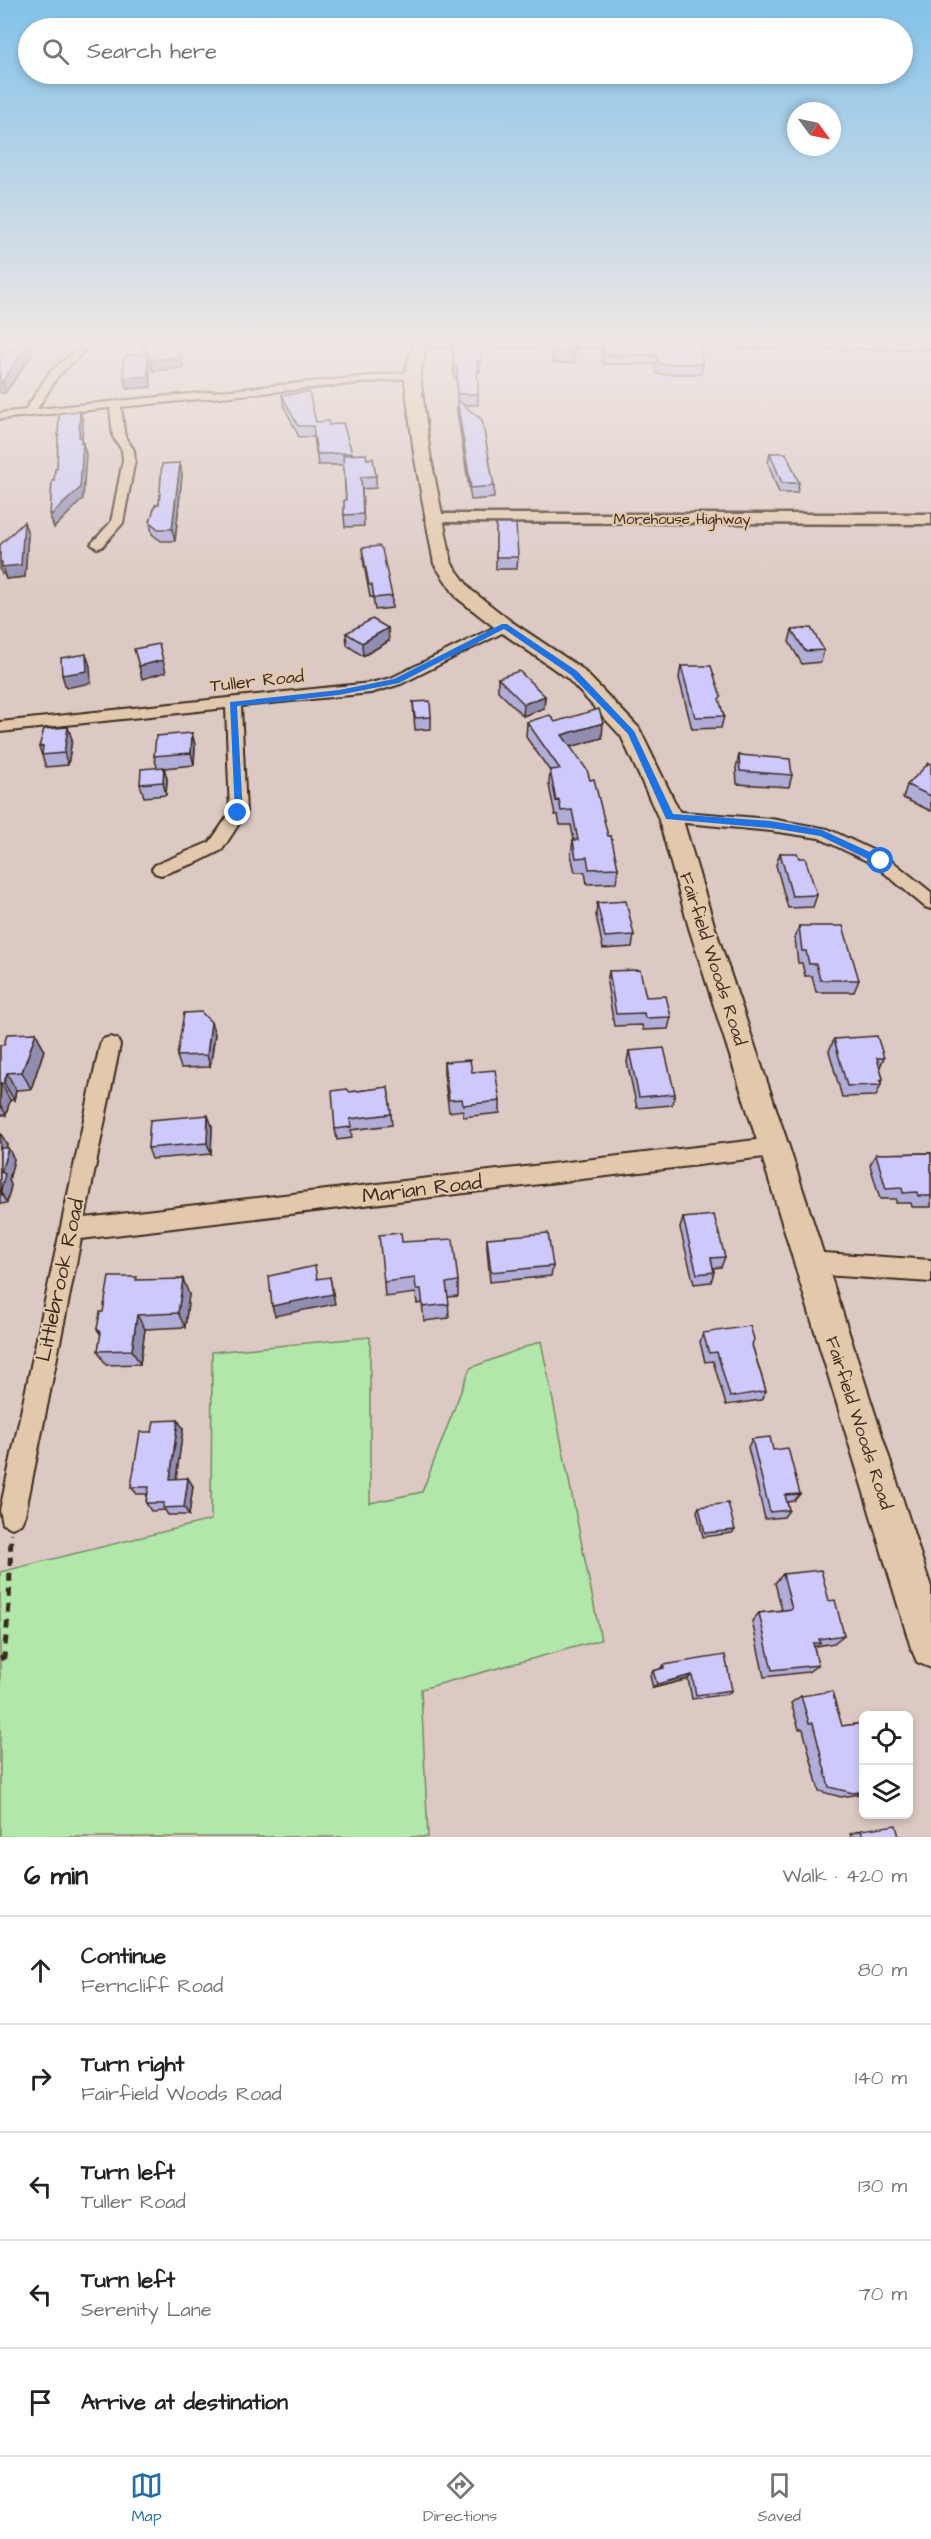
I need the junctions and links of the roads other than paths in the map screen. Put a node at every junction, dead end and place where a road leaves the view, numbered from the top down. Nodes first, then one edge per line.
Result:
1 (118, 428) edge
2 (420, 428) edge
3 (433, 519) junction
4 (931, 519) edge
5 (97, 544) dead end
6 (505, 626) junction
7 (233, 704) junction
8 (0, 727) edge
9 (670, 817) junction
10 (161, 869) dead end
11 (931, 902) edge
12 (110, 1046) dead end
13 (774, 1147) junction
14 (70, 1230) junction
15 (808, 1263) junction
16 (931, 1271) edge
17 (12, 1515) road end
18 (931, 1648) edge

1 - 5 street
2 - 3 main road, Fairfield Woods Road
3 - 4 street, Morehouse Highway
3 - 6 main road, Fairfield Woods Road
6 - 7 street, Tuller Road
6 - 9 main road, Fairfield Woods Road
7 - 8 street, Tuller Road
7 - 10 street
9 - 11 street
9 - 13 main road, Fairfield Woods Road
12 - 14 street, Littlebrook Road
13 - 14 street, Marian Road
13 - 15 main road, Fairfield Woods Road
14 - 17 street, Littlebrook Road
15 - 16 street
15 - 18 main road, Fairfield Woods Road

